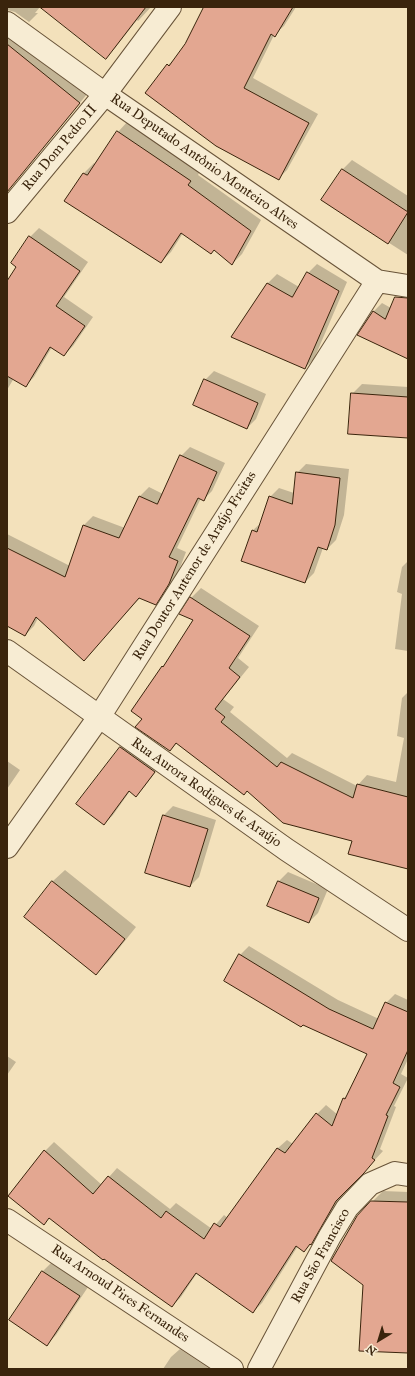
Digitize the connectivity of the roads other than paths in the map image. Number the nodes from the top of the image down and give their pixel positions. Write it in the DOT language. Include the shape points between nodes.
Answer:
graph roads {
  1 [pos="170,7"];
  2 [pos="7,23"];
  3 [pos="105,94"];
  4 [pos="7,212"];
  5 [pos="377,281"];
  6 [pos="408,286"];
  7 [pos="7,651"];
  8 [pos="99,717"];
  9 [pos="7,847"];
  10 [pos="408,930"];
  11 [pos="408,1175"];
  12 [pos="7,1220"];
  13 [pos="232,1369"];
  14 [pos="259,1369"];
  1 -- 3 [label="street, Rua Dom Pedro II"];
  2 -- 3 [label="street, Rua Deputado Antônio Monteiro Alves"];
  3 -- 4 [label="street, Rua Dom Pedro II"];
  3 -- 5 [label="street, Rua Deputado Antônio Monteiro Alves"];
  5 -- 6 [label="street, Rua Deputado Antônio Monteiro Alves"];
  5 -- 8 [label="street, Rua Doutor Antenor de Araújo Freitas"];
  7 -- 8 [label="street, Rua Aurora Rodigues de Araújo"];
  8 -- 9 [label="street, Rua Doutor Antenor de Araújo Freitas"];
  8 -- 10 [label="street, Rua Aurora Rodigues de Araújo" via="287,850"];
  11 -- 14 [label="street, Rua São Francisco" via="394,1173 370,1184 347,1208"];
  12 -- 13 [label="street, Rua Arnoud Pires Fernandes"];
}
